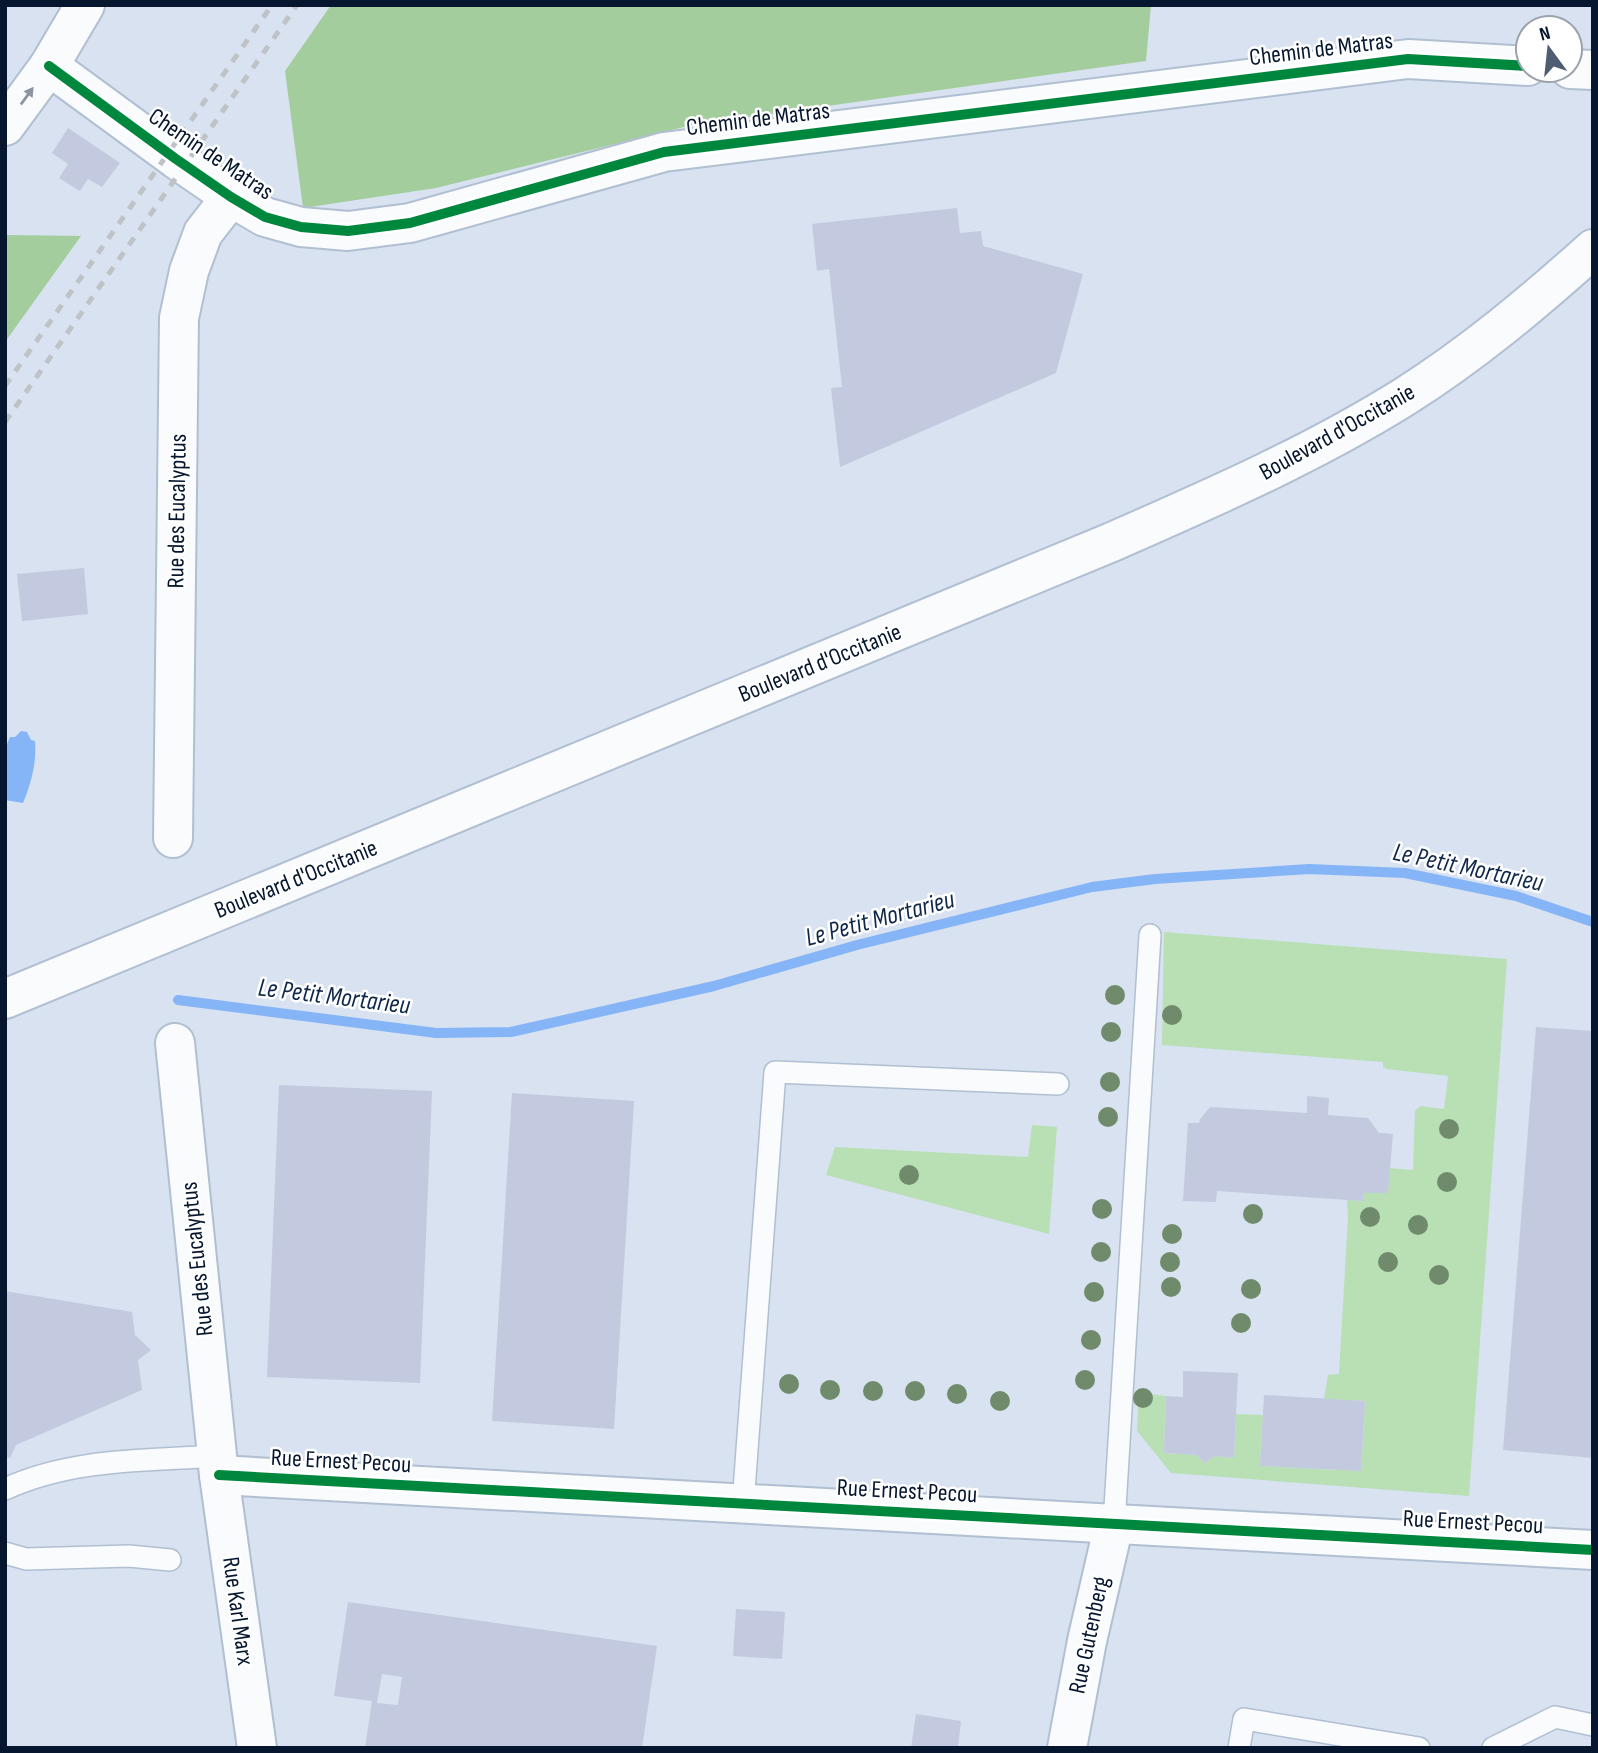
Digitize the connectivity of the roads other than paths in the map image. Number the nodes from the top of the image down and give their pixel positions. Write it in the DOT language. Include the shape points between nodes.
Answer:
graph roads {
  1 [pos="85,5"];
  2 [pos="1514,65"];
  3 [pos="49,66"];
  4 [pos="5,126"];
  5 [pos="230,197"];
  6 [pos="1593,249"];
  7 [pos="173,838"];
  8 [pos="1150,935"];
  9 [pos="5,999"];
  10 [pos="174,1043"];
  11 [pos="1058,1084"];
  12 [pos="218,1466"];
  13 [pos="5,1489"];
  14 [pos="743,1504"];
  15 [pos="1114,1524"];
  16 [pos="1593,1550"];
  17 [pos="5,1553"];
  18 [pos="170,1560"];
  19 [pos="1593,1725"];
  20 [pos="257,1748"];
  21 [pos="1067,1748"];
  22 [pos="1239,1748"];
  23 [pos="1419,1748"];
  24 [pos="1493,1748"];
  1 -- 3 [label="street"];
  2 -- 5 [label="street, Chemin de Matras" via="1408,60 664,152 410,223 348,231 301,227 265,217"];
  4 -- 3 [label="street, one-way"];
  3 -- 5 [label="street, Chemin de Matras"];
  5 -- 7 [label="street, Rue des Eucalyptus" via="203,233 179,318"];
  6 -- 9 [label="street, Boulevard d'Occitanie" via="1472,350 1336,437 1264,474 1100,547"];
  8 -- 15 [label="lane"];
  10 -- 12 [label="street, Rue des Eucalyptus"];
  11 -- 14 [label="lane" via="775,1072"];
  12 -- 13 [label="lane" via="85,1465 33,1476"];
  12 -- 14 [label="street, Rue Ernest Pecou"];
  12 -- 20 [label="street, Rue Karl Marx"];
  14 -- 15 [label="street, Rue Ernest Pecou"];
  15 -- 16 [label="street, Rue Ernest Pecou"];
  15 -- 21 [label="street, Rue Gutenberg"];
  17 -- 18 [label="lane" via="26,1559 129,1556"];
  19 -- 24 [label="lane" via="1555,1717"];
  22 -- 23 [label="lane" via="1244,1719"];
}
